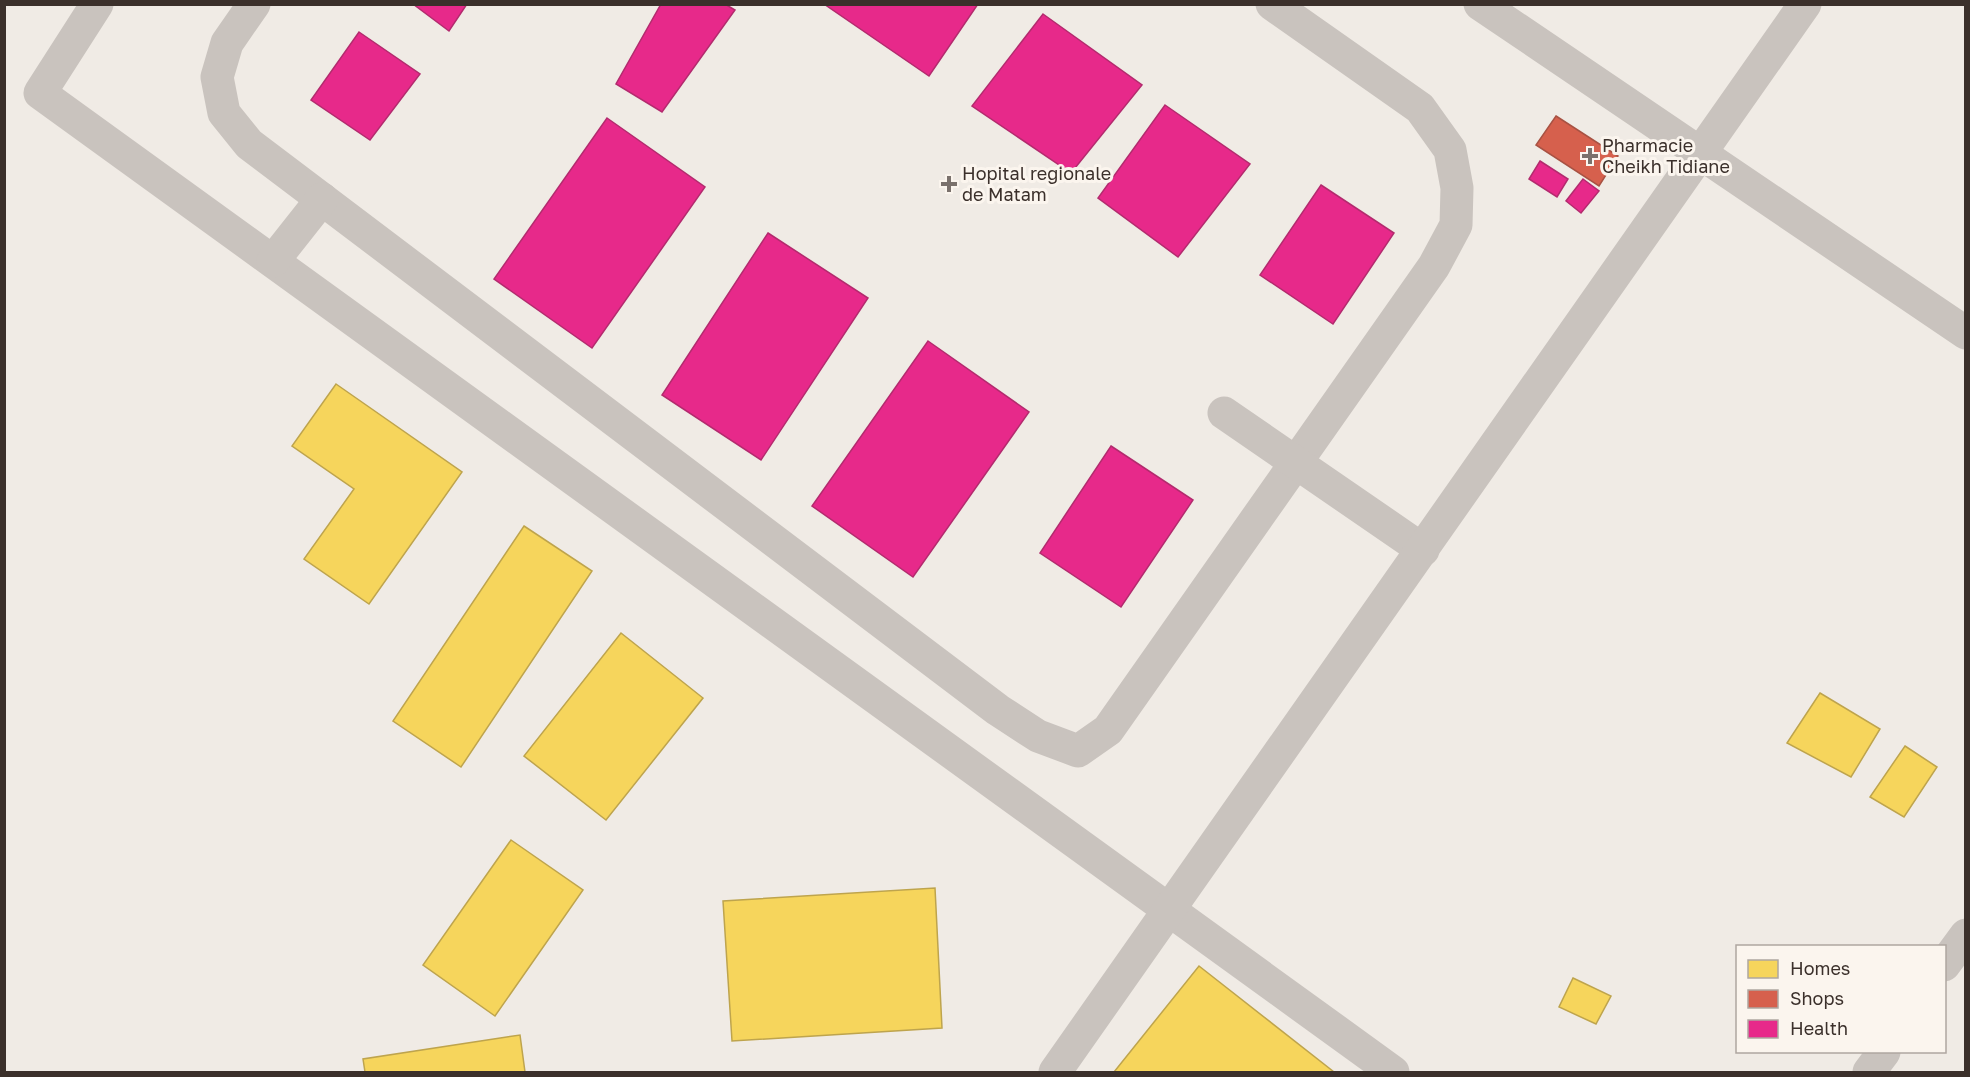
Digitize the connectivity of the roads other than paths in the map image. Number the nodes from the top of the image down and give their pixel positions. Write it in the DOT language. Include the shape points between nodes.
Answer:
graph roads {
  1 [pos="97,4"];
  2 [pos="254,4"];
  3 [pos="1272,4"];
  4 [pos="1480,4"];
  5 [pos="1805,4"];
  6 [pos="1701,154"];
  7 [pos="321,199"];
  8 [pos="273,261"];
  9 [pos="1965,333"];
  10 [pos="1224,413"];
  11 [pos="1296,464"];
  12 [pos="1422,550"];
  13 [pos="1169,911"];
  14 [pos="1965,935"];
  15 [pos="1946,962"];
  16 [pos="1883,1053"];
  17 [pos="1055,1072"];
  18 [pos="1393,1072"];
  19 [pos="1869,1072"];
  1 -- 8 [label="street" via="40,93"];
  2 -- 7 [label="street" via="227,43 218,77 224,113 249,144"];
  3 -- 11 [label="street" via="1420,108 1450,150 1457,188 1456,225 1434,266"];
  4 -- 6 [label="street"];
  5 -- 6 [label="street"];
  6 -- 9 [label="street"];
  6 -- 12 [label="street"];
  7 -- 8 [label="street"];
  7 -- 11 [label="street" via="998,710 1038,736 1078,751 1108,730"];
  8 -- 13 [label="street"];
  10 -- 11 [label="street"];
  11 -- 12 [label="street"];
  12 -- 13 [label="street"];
  13 -- 17 [label="street"];
  13 -- 18 [label="street"];
  14 -- 15 [label="street"];
  16 -- 19 [label="street"];
}
